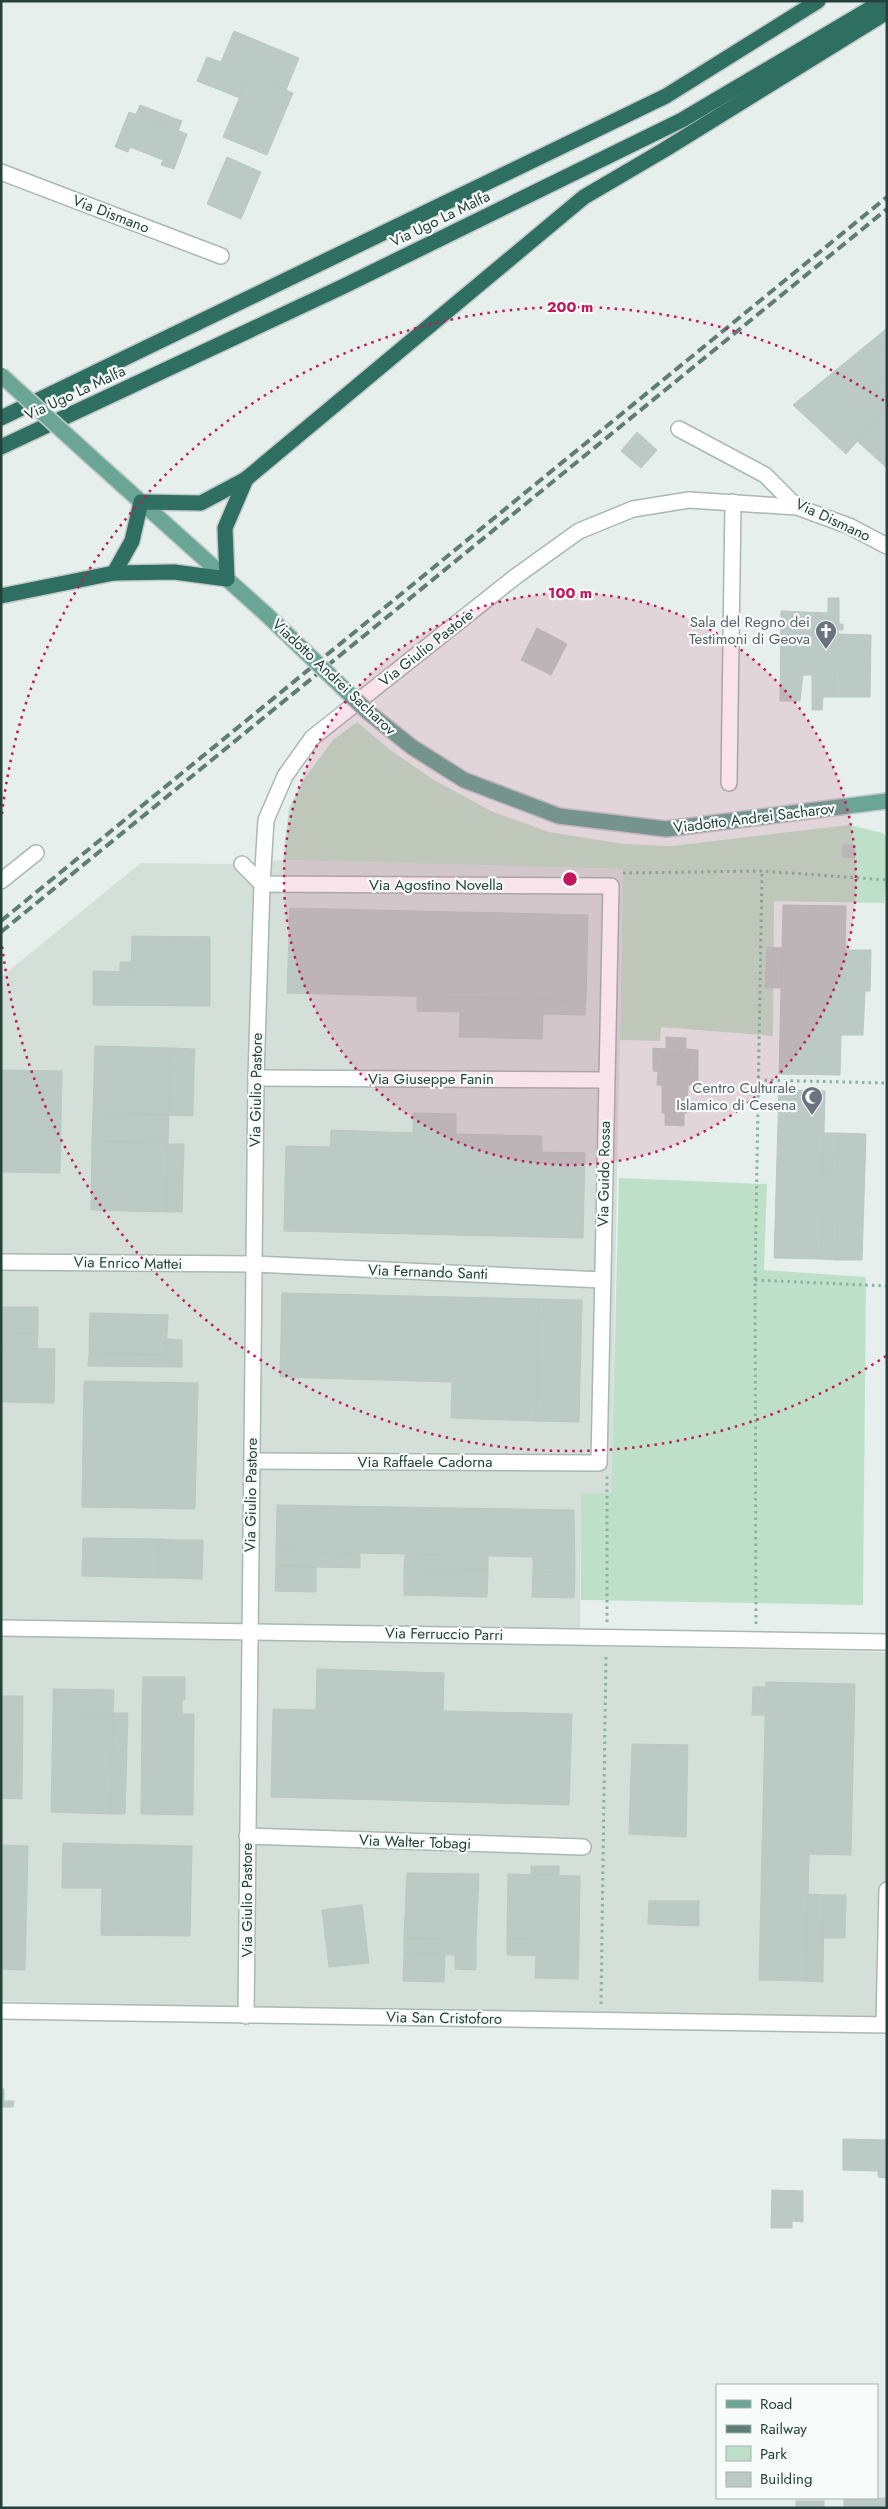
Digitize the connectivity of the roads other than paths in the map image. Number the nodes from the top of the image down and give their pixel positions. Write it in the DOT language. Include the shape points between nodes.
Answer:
graph roads {
  1 [pos="818,1"];
  2 [pos="883,1"];
  3 [pos="887,12"];
  4 [pos="1,172"];
  5 [pos="220,256"];
  6 [pos="1,375"];
  7 [pos="1,418"];
  8 [pos="679,429"];
  9 [pos="1,447"];
  10 [pos="246,479"];
  11 [pos="141,502"];
  12 [pos="733,502"];
  13 [pos="797,506"];
  14 [pos="887,546"];
  15 [pos="114,573"];
  16 [pos="227,579"];
  17 [pos="1,596"];
  18 [pos="729,783"];
  19 [pos="887,801"];
  20 [pos="36,853"];
  21 [pos="242,864"];
  22 [pos="1,881"];
  23 [pos="262,884"];
  24 [pos="611,886"];
  25 [pos="256,1078"];
  26 [pos="606,1080"];
  27 [pos="1,1262"];
  28 [pos="254,1264"];
  29 [pos="602,1280"];
  30 [pos="252,1461"];
  31 [pos="598,1463"];
  32 [pos="1,1628"];
  33 [pos="249,1632"];
  34 [pos="887,1642"];
  35 [pos="247,1836"];
  36 [pos="583,1847"];
  37 [pos="887,1890"];
  38 [pos="1,2011"];
  39 [pos="246,2016"];
  40 [pos="885,2024"];
  1 -- 7 [label="highway, Via Ugo La Malfa" via="666,96"];
  2 -- 9 [label="highway, Via Ugo La Malfa" via="682,120 342,287"];
  3 -- 10 [label="highway" via="584,197"];
  4 -- 5 [label="street, Via Dismano"];
  6 -- 11 [label="main road, Viadotto Andrei Sacharov, bridge"];
  8 -- 13 [label="street, Via Dismano" via="765,475"];
  10 -- 11 [label="highway" via="201,503"];
  10 -- 16 [label="highway" via="225,528"];
  11 -- 15 [label="highway" via="132,541"];
  11 -- 16 [label="main road, Viadotto Andrei Sacharov"];
  12 -- 13 [label="street, Via Giulio Pastore"];
  12 -- 18 [label="street"];
  12 -- 23 [label="street, Via Giulio Pastore" via="689,500 633,509 579,530 312,738 285,776 266,820"];
  13 -- 14 [label="street, Via Dismano" via="849,526"];
  15 -- 16 [label="highway" via="174,572"];
  15 -- 17 [label="highway"];
  16 -- 19 [label="main road, Viadotto Andrei Sacharov, bridge" via="368,712 412,747 464,780 559,816 666,829"];
  20 -- 22 [label="street"];
  21 -- 23 [label="street"];
  23 -- 24 [label="street, Via Agostino Novella"];
  23 -- 25 [label="street, Via Giulio Pastore"];
  24 -- 26 [label="street, Via Guido Rossa"];
  25 -- 26 [label="street, Via Giuseppe Fanin"];
  25 -- 28 [label="street, Via Giulio Pastore"];
  26 -- 29 [label="street, Via Guido Rossa"];
  27 -- 28 [label="street, Via Enrico Mattei"];
  28 -- 29 [label="street, Via Fernando Santi"];
  28 -- 30 [label="street, Via Giulio Pastore"];
  29 -- 31 [label="street, Via Guido Rossa"];
  30 -- 31 [label="street, Via Raffaele Cadorna"];
  30 -- 33 [label="street, Via Giulio Pastore"];
  32 -- 33 [label="street, Via Ferruccio Parri"];
  33 -- 34 [label="street, Via Ferruccio Parri"];
  33 -- 35 [label="street, Via Giulio Pastore"];
  35 -- 36 [label="street, Via Walter Tobagi"];
  35 -- 39 [label="street, Via Giulio Pastore"];
  37 -- 40 [label="street"];
  38 -- 39 [label="street, Via San Cristoforo"];
  39 -- 40 [label="street, Via San Cristoforo"];
}
